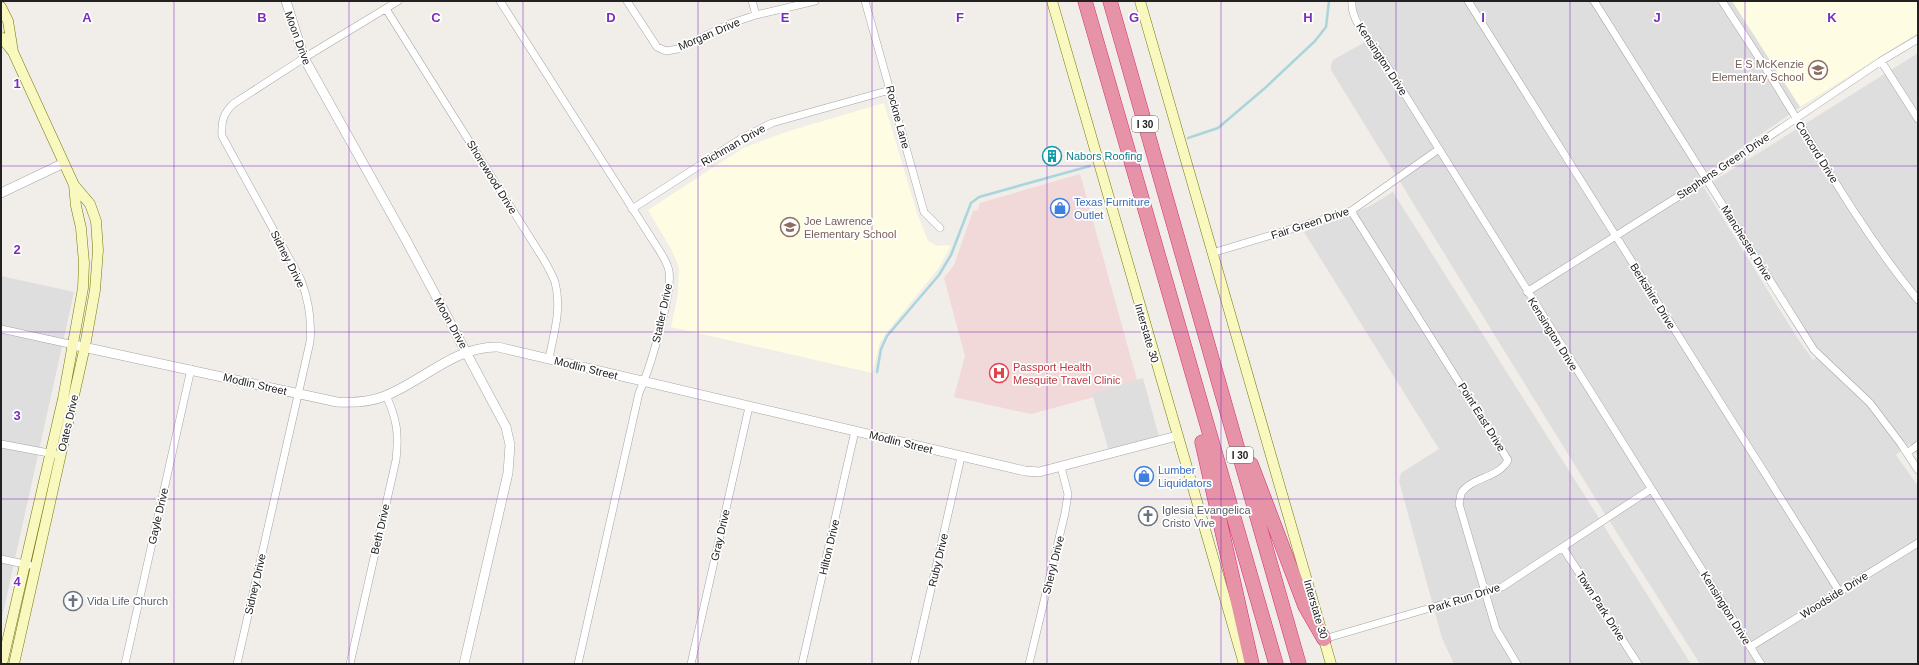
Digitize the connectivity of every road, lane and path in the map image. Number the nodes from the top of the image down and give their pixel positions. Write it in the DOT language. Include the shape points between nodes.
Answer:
graph roads {
  1 [pos="398,1"];
  2 [pos="500,1"];
  3 [pos="627,1"];
  4 [pos="752,1"];
  5 [pos="815,1"];
  6 [pos="865,1"];
  7 [pos="1052,1"];
  8 [pos="1085,1"];
  9 [pos="1110,1"];
  10 [pos="1140,1"];
  11 [pos="1352,1"];
  12 [pos="1468,1"];
  13 [pos="1594,1"];
  14 [pos="1722,1"];
  15 [pos="284,2"];
  16 [pos="1,6"];
  17 [pos="386,9"];
  18 [pos="756,15"];
  19 [pos="1,37"];
  20 [pos="1918,39"];
  21 [pos="13,52"];
  22 [pos="304,58"];
  23 [pos="1881,61"];
  24 [pos="890,90"];
  25 [pos="1796,118"];
  26 [pos="1918,119"];
  27 [pos="1439,149"];
  28 [pos="64,163"];
  29 [pos="1706,179"];
  30 [pos="74,185"];
  31 [pos="1,193"];
  32 [pos="632,209"];
  33 [pos="1351,210"];
  34 [pos="940,228"];
  35 [pos="1615,235"];
  36 [pos="1212,253"];
  37 [pos="1527,292"];
  38 [pos="1918,300"];
  39 [pos="1,329"];
  40 [pos="74,345"];
  41 [pos="85,346"];
  42 [pos="467,352"];
  43 [pos="548,358"];
  44 [pos="1188,361"];
  45 [pos="191,369"];
  46 [pos="1219,380"];
  47 [pos="644,382"];
  48 [pos="298,394"];
  49 [pos="386,395"];
  50 [pos="749,407"];
  51 [pos="855,431"];
  52 [pos="1177,436"];
  53 [pos="1,444"];
  54 [pos="1918,445"];
  55 [pos="49,453"];
  56 [pos="1907,453"];
  57 [pos="60,455"];
  58 [pos="962,457"];
  59 [pos="1061,467"];
  60 [pos="1918,470"];
  61 [pos="1651,489"];
  62 [pos="1918,543"];
  63 [pos="1563,548"];
  64 [pos="1,559"];
  65 [pos="24,564"];
  66 [pos="35,566"];
  67 [pos="1839,591"];
  68 [pos="1484,592"];
  69 [pos="1324,639"];
  70 [pos="1750,647"];
  71 [pos="2,664"];
  72 [pos="14,664"];
  73 [pos="125,664"];
  74 [pos="237,664"];
  75 [pos="350,664"];
  76 [pos="464,664"];
  77 [pos="578,664"];
  78 [pos="691,664"];
  79 [pos="802,664"];
  80 [pos="914,664"];
  81 [pos="1029,664"];
  82 [pos="1244,664"];
  83 [pos="1252,664"];
  84 [pos="1276,664"];
  85 [pos="1299,664"];
  86 [pos="1331,664"];
  87 [pos="1517,664"];
  88 [pos="1638,664"];
  89 [pos="1761,664"];
  1 -- 17 [label="street, Sidney Drive"];
  2 -- 32 [label="street, Statler Drive"];
  3 -- 18 [label="street, Morgan Drive" via="657,47 666,51 678,49 722,27"];
  4 -- 18 [label="street"];
  5 -- 18 [label="street, Morgan Drive"];
  6 -- 24 [label="street, Rockne Lane"];
  7 -- 52 [label="main road, Interstate 30"];
  8 -- 44 [label="highway, I 30"];
  9 -- 46 [label="highway, I 30"];
  10 -- 36 [label="main road, Interstate 30"];
  11 -- 27 [label="street, Kensington Drive" via="1351,7 1355,17"];
  12 -- 35 [label="street, Berkshire Drive"];
  13 -- 29 [label="street, Manchester Drive"];
  14 -- 25 [label="street, Concord Drive"];
  15 -- 22 [label="street, Moon Drive"];
  16 -- 21 [label="main road, Oates Drive" via="8,21"];
  17 -- 22 [label="street, Sidney Drive"];
  17 -- 43 [label="street, Shorewood Drive" via="555,281 557,318"];
  19 -- 21 [label="main road, Oates Drive"];
  20 -- 23 [label="street, Stephens Green Drive"];
  21 -- 28 [label="main road, Oates Drive"];
  22 -- 42 [label="street, Moon Drive"];
  22 -- 48 [label="street, Sidney Drive" via="233,104 225,112 221,124 222,136 301,280 309,301 312,323 310,342"];
  23 -- 25 [label="street, Stephens Green Drive"];
  23 -- 26 [label="street"];
  24 -- 32 [label="street, Richman Drive" via="772,123 742,138"];
  24 -- 34 [label="street, Rockne Lane" via="924,212"];
  25 -- 29 [label="street, Stephens Green Drive"];
  25 -- 38 [label="street, Concord Drive" via="1868,234"];
  27 -- 33 [label="street, Fair Green Drive"];
  27 -- 37 [label="street, Kensington Drive"];
  28 -- 30 [label="main road, Oates Drive"];
  28 -- 31 [label="street"];
  29 -- 35 [label="street, Stephens Green Drive"];
  29 -- 56 [label="street, Manchester Drive" via="1814,350 1870,403"];
  30 -- 40 [label="main road, Oates Drive" via="84,264"];
  30 -- 41 [label="main road, Oates Drive" via="90,204 96,221 98,250 95,290"];
  32 -- 47 [label="street, Statler Drive" via="663,256 670,273 668,294"];
  33 -- 36 [label="street, Fair Green Drive"];
  33 -- 68 [label="street, Point East Drive" via="1508,460 1504,467 1461,492 1459,504"];
  35 -- 37 [label="street, Stephens Green Drive"];
  35 -- 67 [label="street, Berkshire Drive"];
  36 -- 69 [label="main road, Interstate 30"];
  37 -- 61 [label="street, Kensington Drive"];
  39 -- 40 [label="street, Modlin Street"];
  40 -- 41 [label="street, Modlin Street"];
  40 -- 55 [label="main road, Oates Drive"];
  41 -- 45 [label="street, Modlin Street"];
  41 -- 57 [label="main road, Oates Drive"];
  42 -- 43 [label="street, Modlin Street" via="487,346 498,346"];
  42 -- 49 [label="street, Modlin Street"];
  42 -- 76 [label="street, Moon Drive" via="503,418 510,455"];
  43 -- 47 [label="street, Modlin Street"];
  44 -- 83 [label="highway" via="1203,443"];
  44 -- 84 [label="highway, I 30"];
  45 -- 48 [label="street, Modlin Street"];
  45 -- 73 [label="street, Gayle Drive"];
  46 -- 69 [label="highway" via="1305,606"];
  46 -- 85 [label="highway, I 30"];
  47 -- 50 [label="street, Modlin Street"];
  47 -- 77 [label="street, Statler Drive" via="639,393"];
  48 -- 49 [label="street, Modlin Street" via="350,403 370,401"];
  48 -- 74 [label="street, Sidney Drive"];
  49 -- 75 [label="street, Beth Drive" via="395,416 398,440 396,460"];
  50 -- 51 [label="street, Modlin Street"];
  50 -- 78 [label="street, Gray Drive"];
  51 -- 58 [label="street, Modlin Street"];
  51 -- 79 [label="street, Hilton Drive"];
  52 -- 59 [label="street, Modlin Street"];
  52 -- 82 [label="main road, Interstate 30"];
  53 -- 55 [label="street"];
  54 -- 56 [label="street"];
  55 -- 57 [label="street"];
  55 -- 65 [label="main road, Oates Drive"];
  56 -- 60 [label="street, Manchester Drive"];
  57 -- 66 [label="main road, Oates Drive"];
  58 -- 59 [label="street, Modlin Street" via="1025,471 1039,472"];
  58 -- 80 [label="street, Ruby Drive"];
  59 -- 81 [label="street, Sheryl Drive" via="1068,494 1065,513"];
  61 -- 63 [label="street, Park Run Drive"];
  61 -- 70 [label="street, Kensington Drive"];
  62 -- 67 [label="street, Woodside Drive"];
  63 -- 68 [label="street, Park Run Drive" via="1502,587"];
  63 -- 88 [label="street, Town Park Drive"];
  64 -- 65 [label="street"];
  65 -- 66 [label="street"];
  65 -- 71 [label="main road, Oates Drive"];
  66 -- 72 [label="main road, Oates Drive"];
  67 -- 70 [label="street, Woodside Drive"];
  68 -- 69 [label="street, Park Run Drive"];
  68 -- 87 [label="street, Point East Drive" via="1496,630"];
  69 -- 86 [label="main road, Interstate 30"];
  70 -- 89 [label="street, Kensington Drive"];
}
